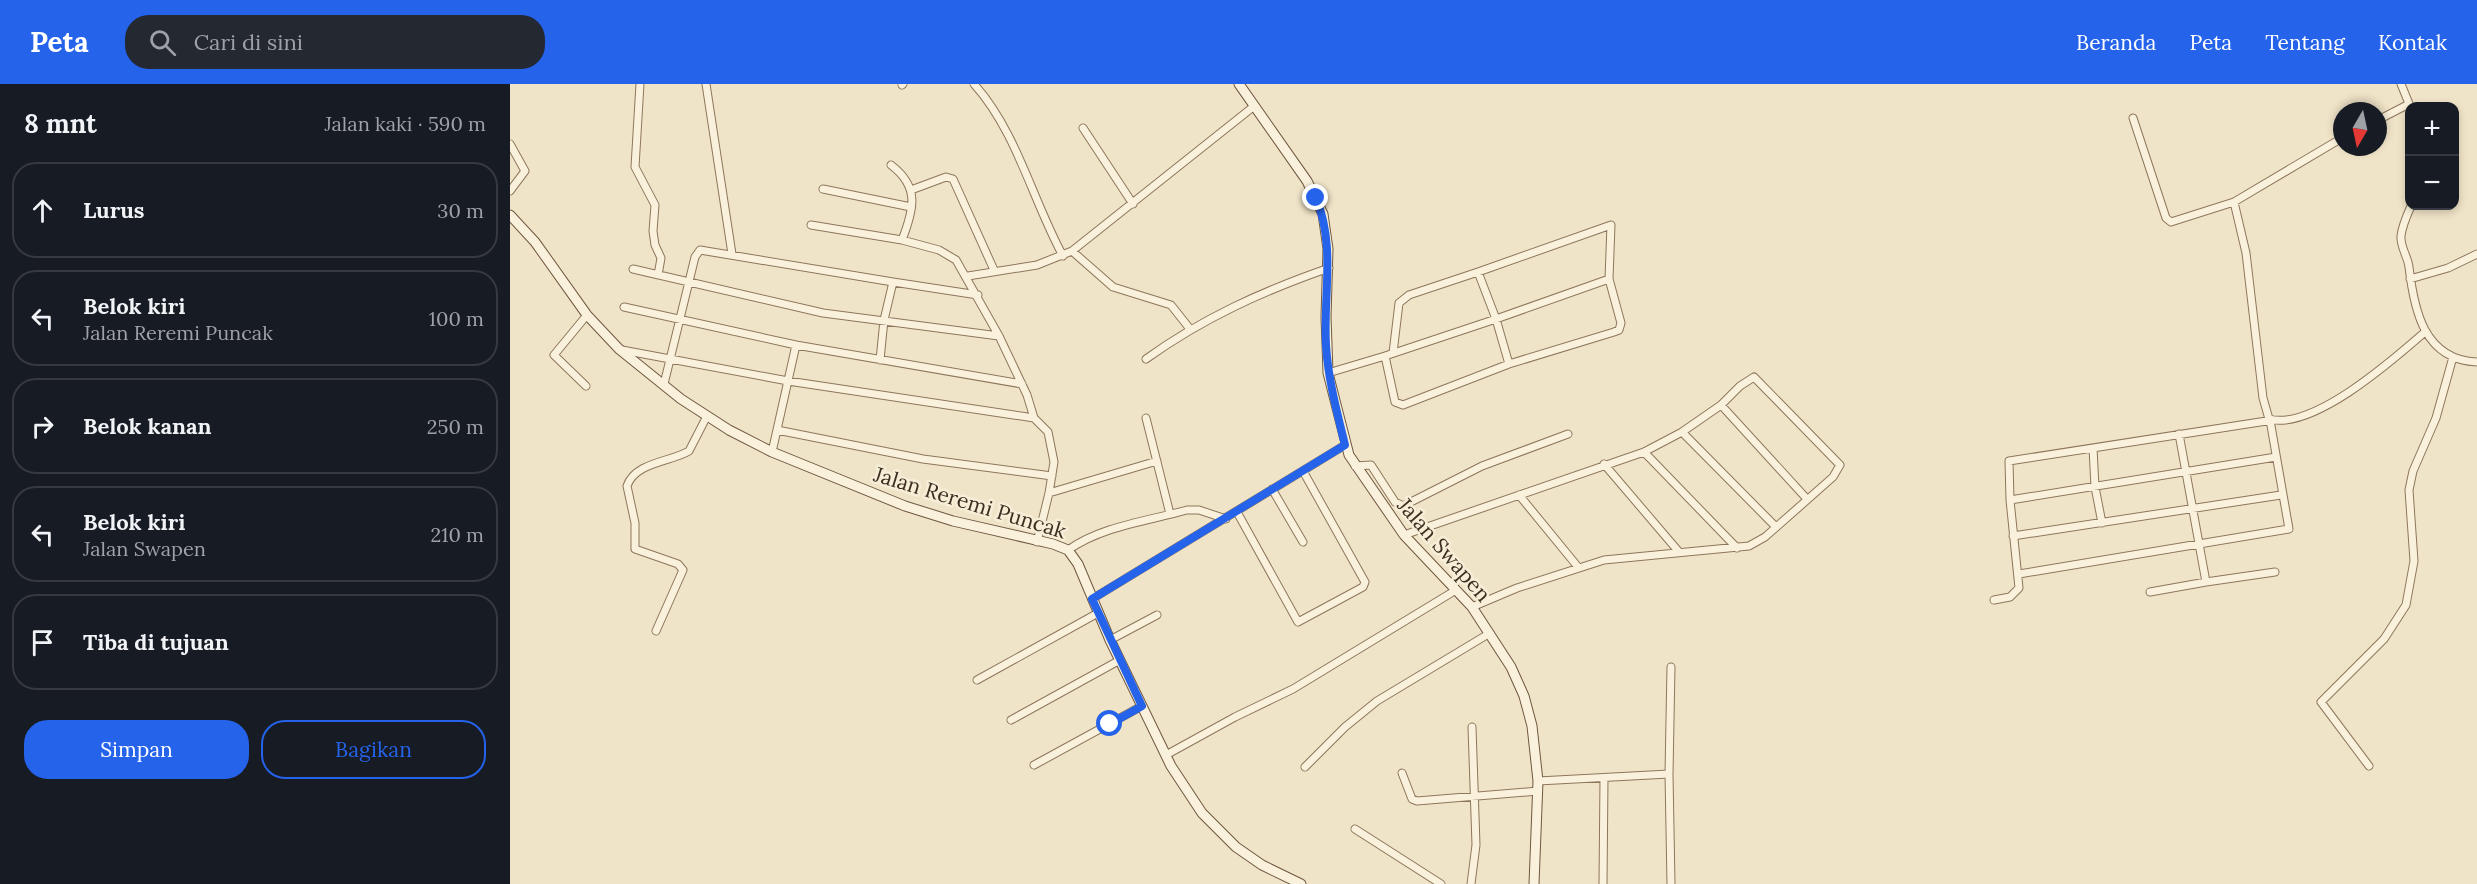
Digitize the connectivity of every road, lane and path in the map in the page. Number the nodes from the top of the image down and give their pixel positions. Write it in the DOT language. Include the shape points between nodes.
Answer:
graph roads {
  1 [pos="640,84"];
  2 [pos="706,84"];
  3 [pos="974,84"];
  4 [pos="1239,84"];
  5 [pos="2401,84"];
  6 [pos="2409,102"];
  7 [pos="1253,107"];
  8 [pos="2405,107"];
  9 [pos="2387,116"];
  10 [pos="2133,118"];
  11 [pos="1083,128"];
  12 [pos="2333,143"];
  13 [pos="510,144"];
  14 [pos="891,165"];
  15 [pos="823,189"];
  16 [pos="911,190"];
  17 [pos="510,191"];
  18 [pos="2235,202"];
  19 [pos="1133,204"];
  20 [pos="911,207"];
  21 [pos="2410,210"];
  22 [pos="510,215"];
  23 [pos="811,225"];
  24 [pos="902,240"];
  25 [pos="1072,252"];
  26 [pos="732,254"];
  27 [pos="2477,255"];
  28 [pos="1063,256"];
  29 [pos="1329,267"];
  30 [pos="633,268"];
  31 [pos="994,270"];
  32 [pos="1478,272"];
  33 [pos="658,275"];
  34 [pos="968,276"];
  35 [pos="1609,279"];
  36 [pos="2410,279"];
  37 [pos="689,282"];
  38 [pos="893,282"];
  39 [pos="978,296"];
  40 [pos="624,307"];
  41 [pos="587,315"];
  42 [pos="1496,319"];
  43 [pos="679,320"];
  44 [pos="884,320"];
  45 [pos="1190,329"];
  46 [pos="2425,332"];
  47 [pos="999,336"];
  48 [pos="796,345"];
  49 [pos="620,350"];
  50 [pos="1393,353"];
  51 [pos="1385,356"];
  52 [pos="2453,357"];
  53 [pos="671,358"];
  54 [pos="1146,359"];
  55 [pos="880,360"];
  56 [pos="2477,362"];
  57 [pos="1509,364"];
  58 [pos="1328,373"];
  59 [pos="788,381"];
  60 [pos="664,384"];
  61 [pos="1022,384"];
  62 [pos="586,386"];
  63 [pos="1721,405"];
  64 [pos="707,416"];
  65 [pos="1034,418"];
  66 [pos="1146,418"];
  67 [pos="2271,420"];
  68 [pos="777,430"];
  69 [pos="1682,432"];
  70 [pos="1568,434"];
  71 [pos="2179,434"];
  72 [pos="1345,445"];
  73 [pos="2093,448"];
  74 [pos="1644,452"];
  75 [pos="772,453"];
  76 [pos="2276,457"];
  77 [pos="1157,462"];
  78 [pos="1604,464"];
  79 [pos="1355,466"];
  80 [pos="1302,471"];
  81 [pos="2184,473"];
  82 [pos="1052,476"];
  83 [pos="2095,488"];
  84 [pos="1272,489"];
  85 [pos="1049,493"];
  86 [pos="1519,495"];
  87 [pos="2281,495"];
  88 [pos="1807,500"];
  89 [pos="2010,500"];
  90 [pos="2192,509"];
  91 [pos="1237,512"];
  92 [pos="1170,514"];
  93 [pos="1226,519"];
  94 [pos="2102,523"];
  95 [pos="1775,526"];
  96 [pos="1404,535"];
  97 [pos="2013,536"];
  98 [pos="1037,542"];
  99 [pos="1303,542"];
  100 [pos="2199,544"];
  101 [pos="1737,548"];
  102 [pos="1068,550"];
  103 [pos="1679,552"];
  104 [pos="1578,567"];
  105 [pos="2274,573"];
  106 [pos="2019,574"];
  107 [pos="2206,582"];
  108 [pos="1456,590"];
  109 [pos="2150,592"];
  110 [pos="1092,599"];
  111 [pos="1994,600"];
  112 [pos="1472,607"];
  113 [pos="1098,613"];
  114 [pos="1157,615"];
  115 [pos="656,631"];
  116 [pos="1490,633"];
  117 [pos="1110,640"];
  118 [pos="1120,660"];
  119 [pos="1671,667"];
  120 [pos="977,680"];
  121 [pos="1142,706"];
  122 [pos="1011,720"];
  123 [pos="1472,727"];
  124 [pos="1166,755"];
  125 [pos="1034,765"];
  126 [pos="2369,766"];
  127 [pos="1305,767"];
  128 [pos="1402,773"];
  129 [pos="1669,774"];
  130 [pos="1604,778"];
  131 [pos="1538,786"];
  132 [pos="1475,796"];
  133 [pos="1355,829"];
  134 [pos="1301,884"];
  135 [pos="1441,884"];
  136 [pos="1471,884"];
  137 [pos="1533,884"];
  138 [pos="1603,884"];
  139 [pos="1671,884"];
  1 -- 33 [label="street" via="635,167 655,206 653,231 661,258"];
  2 -- 26 [label="street"];
  3 -- 28 [label="street" via="1006,126"];
  4 -- 7 [label="street, Jalan Swapen"];
  5 -- 6 [label="street"];
  7 -- 19 [label="street"];
  7 -- 29 [label="street, Jalan Swapen" via="1316,198 1327,233"];
  8 -- 9 [label="street"];
  10 -- 18 [label="street" via="2168,221"];
  11 -- 19 [label="street"];
  12 -- 18 [label="street"];
  13 -- 17 [label="street" via="525,171"];
  14 -- 16 [label="street" via="904,175"];
  15 -- 20 [label="street"];
  16 -- 20 [label="street"];
  16 -- 31 [label="street" via="946,177 953,179"];
  18 -- 67 [label="street" via="2246,253 2265,407"];
  19 -- 25 [label="street"];
  20 -- 24 [label="street"];
  21 -- 36 [label="street" via="2400,240"];
  22 -- 41 [label="street, Jalan Reremi Puncak" via="535,242"];
  23 -- 24 [label="street"];
  24 -- 34 [label="street" via="947,254"];
  25 -- 28 [label="street"];
  25 -- 45 [label="street" via="1113,287 1166,302"];
  26 -- 37 [label="street" via="700,249"];
  26 -- 38 [label="street"];
  27 -- 36 [label="street"];
  28 -- 31 [label="street" via="1037,265"];
  29 -- 45 [label="street" via="1250,297"];
  29 -- 58 [label="street, Jalan Swapen"];
  30 -- 33 [label="street"];
  31 -- 34 [label="street"];
  32 -- 35 [label="street" via="1611,225"];
  32 -- 42 [label="street"];
  32 -- 50 [label="street" via="1401,300"];
  33 -- 37 [label="street"];
  34 -- 39 [label="street"];
  35 -- 42 [label="street"];
  35 -- 57 [label="street" via="1620,318 1619,330"];
  36 -- 46 [label="street" via="2415,309"];
  37 -- 43 [label="street"];
  37 -- 44 [label="street" via="823,313"];
  38 -- 39 [label="street"];
  38 -- 44 [label="street"];
  39 -- 47 [label="street"];
  40 -- 43 [label="street"];
  41 -- 49 [label="street, Jalan Reremi Puncak"];
  41 -- 62 [label="street" via="554,354"];
  42 -- 50 [label="street"];
  42 -- 57 [label="street"];
  43 -- 48 [label="street"];
  43 -- 53 [label="street"];
  44 -- 47 [label="street"];
  44 -- 55 [label="street"];
  45 -- 54 [label="street"];
  46 -- 52 [label="street"];
  46 -- 67 [label="street" via="2350,392 2302,415"];
  47 -- 61 [label="street"];
  48 -- 55 [label="street"];
  48 -- 59 [label="street"];
  49 -- 53 [label="street"];
  49 -- 60 [label="street, Jalan Reremi Puncak"];
  50 -- 51 [label="street"];
  51 -- 57 [label="street" via="1395,402 1400,405"];
  51 -- 58 [label="street"];
  52 -- 56 [label="street"];
  52 -- 126 [label="street" via="2436,418 2409,490 2414,561 2406,605 2384,639 2320,702"];
  53 -- 59 [label="street"];
  53 -- 60 [label="street"];
  55 -- 61 [label="street"];
  58 -- 72 [label="street, Jalan Swapen"];
  59 -- 65 [label="street"];
  59 -- 68 [label="street"];
  60 -- 64 [label="street, Jalan Reremi Puncak"];
  61 -- 65 [label="street"];
  63 -- 69 [label="street"];
  63 -- 88 [label="street"];
  63 -- 88 [label="street" via="1740,386 1758,378 1837,461 1838,472"];
  64 -- 75 [label="street, Jalan Reremi Puncak"];
  64 -- 115 [label="street" via="690,451 654,464 633,477 627,486 635,523 635,549 678,564 683,570"];
  65 -- 82 [label="street" via="1048,432 1054,455"];
  66 -- 77 [label="street"];
  67 -- 71 [label="street"];
  67 -- 76 [label="street"];
  68 -- 75 [label="street"];
  68 -- 82 [label="street" via="923,459"];
  69 -- 74 [label="street"];
  69 -- 95 [label="street"];
  70 -- 79 [label="street" via="1482,466 1403,506 1395,502 1371,465"];
  71 -- 73 [label="street"];
  71 -- 81 [label="street"];
  72 -- 79 [label="street, Jalan Swapen"];
  72 -- 80 [label="street"];
  73 -- 83 [label="street"];
  73 -- 89 [label="street" via="2009,461"];
  74 -- 78 [label="street"];
  74 -- 101 [label="street"];
  75 -- 98 [label="street, Jalan Reremi Puncak" via="905,506"];
  76 -- 81 [label="street"];
  76 -- 87 [label="street"];
  77 -- 85 [label="street"];
  77 -- 92 [label="street"];
  78 -- 86 [label="street"];
  78 -- 103 [label="street"];
  79 -- 96 [label="street, Jalan Swapen"];
  80 -- 84 [label="street"];
  80 -- 91 [label="street" via="1365,582 1362,587 1298,622"];
  81 -- 83 [label="street"];
  81 -- 90 [label="street"];
  82 -- 85 [label="street"];
  83 -- 89 [label="street"];
  83 -- 94 [label="street"];
  84 -- 91 [label="street"];
  84 -- 99 [label="street"];
  85 -- 98 [label="street"];
  86 -- 96 [label="street"];
  86 -- 104 [label="street"];
  87 -- 90 [label="street"];
  87 -- 100 [label="street" via="2289,530"];
  88 -- 95 [label="street"];
  89 -- 97 [label="street"];
  90 -- 94 [label="street"];
  90 -- 100 [label="street"];
  91 -- 93 [label="street"];
  92 -- 93 [label="street" via="1192,509"];
  92 -- 102 [label="street" via="1096,535"];
  93 -- 110 [label="street"];
  94 -- 97 [label="street"];
  95 -- 101 [label="street" via="1758,542"];
  96 -- 108 [label="street, Jalan Swapen"];
  97 -- 106 [label="street"];
  98 -- 102 [label="street, Jalan Reremi Puncak"];
  100 -- 106 [label="street"];
  100 -- 107 [label="street"];
  101 -- 103 [label="street"];
  102 -- 110 [label="street, Jalan Reremi Puncak"];
  103 -- 104 [label="street" via="1624,557"];
  104 -- 112 [label="street"];
  105 -- 107 [label="street"];
  106 -- 111 [label="street" via="2017,592"];
  107 -- 109 [label="street"];
  108 -- 112 [label="street, Jalan Swapen"];
  108 -- 124 [label="street" via="1293,689"];
  110 -- 113 [label="street, Jalan Reremi Puncak"];
  112 -- 116 [label="street, Jalan Swapen"];
  113 -- 117 [label="street, Jalan Reremi Puncak"];
  113 -- 120 [label="street"];
  114 -- 117 [label="street"];
  116 -- 127 [label="street" via="1369,707"];
  116 -- 131 [label="street, Jalan Swapen" via="1524,696 1532,726"];
  117 -- 118 [label="street, Jalan Reremi Puncak"];
  118 -- 121 [label="street, Jalan Reremi Puncak"];
  118 -- 122 [label="street"];
  119 -- 129 [label="street"];
  121 -- 124 [label="street, Jalan Reremi Puncak"];
  121 -- 125 [label="street"];
  123 -- 132 [label="street"];
  124 -- 134 [label="street, Jalan Reremi Puncak" via="1213,827 1262,865"];
  128 -- 132 [label="street" via="1414,800"];
  129 -- 130 [label="street"];
  129 -- 139 [label="street"];
  130 -- 131 [label="street"];
  130 -- 138 [label="street"];
  131 -- 132 [label="street"];
  131 -- 137 [label="street, Jalan Swapen"];
  132 -- 136 [label="street" via="1476,845"];
  133 -- 135 [label="street"];
}
